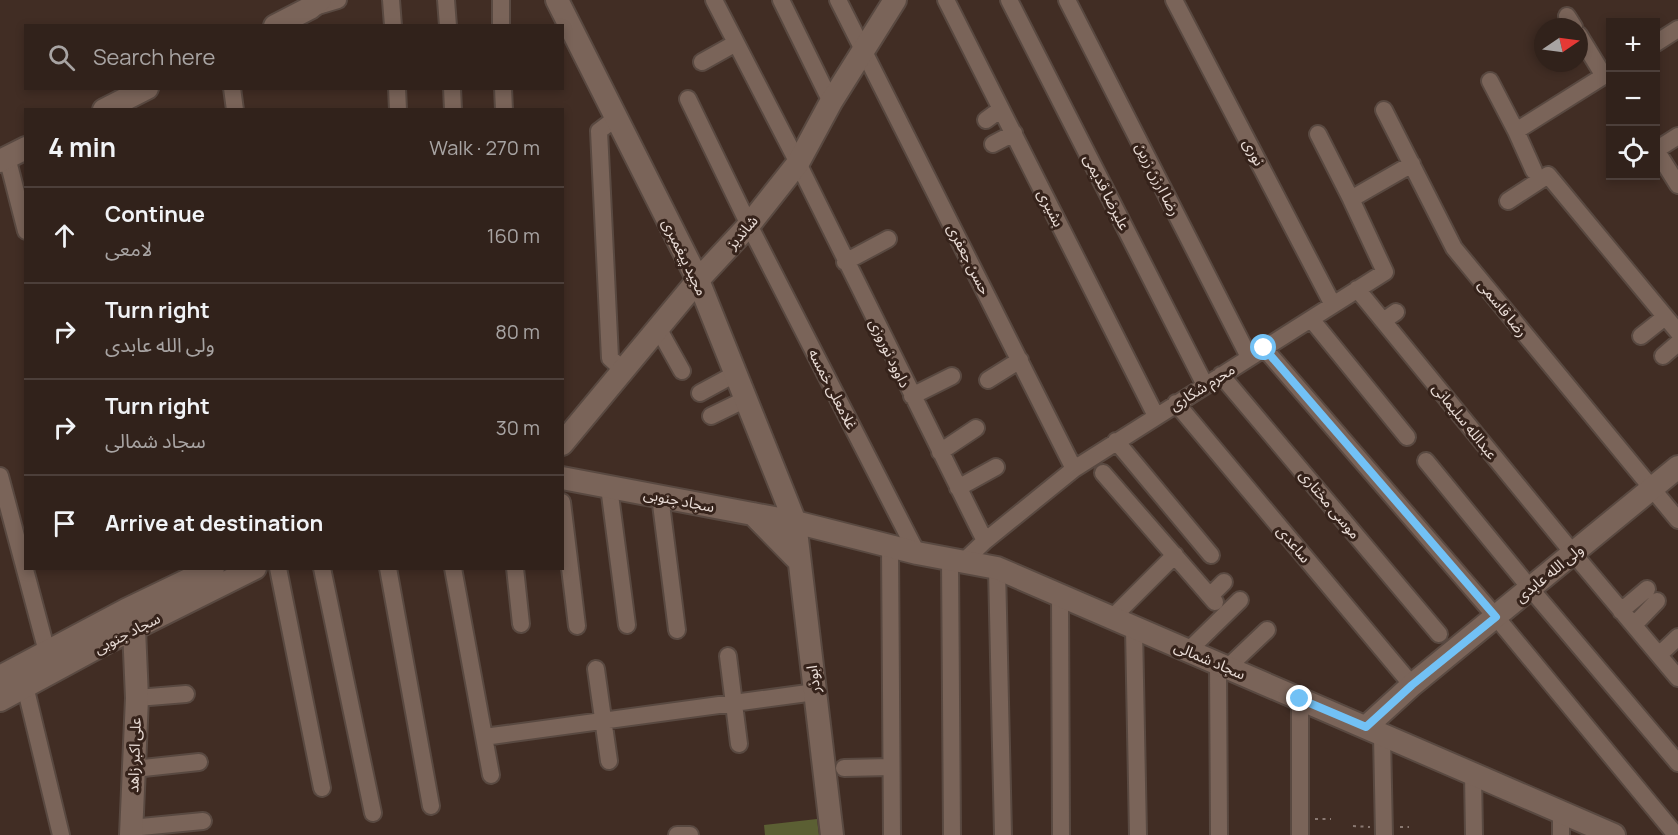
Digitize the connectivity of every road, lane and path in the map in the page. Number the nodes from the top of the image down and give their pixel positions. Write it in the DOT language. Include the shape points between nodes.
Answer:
graph roads {
  1 [pos="338,0"];
  2 [pos="391,0"];
  3 [pos="446,0"];
  4 [pos="501,0"];
  5 [pos="556,0"];
  6 [pos="714,0"];
  7 [pos="781,0"];
  8 [pos="838,0"];
  9 [pos="895,0"];
  10 [pos="946,0"];
  11 [pos="1009,0"];
  12 [pos="1067,0"];
  13 [pos="1174,0"];
  14 [pos="315,4"];
  15 [pos="279,24"];
  16 [pos="393,24"];
  17 [pos="448,24"];
  18 [pos="501,24"];
  19 [pos="1678,29"];
  20 [pos="1660,40"];
  21 [pos="736,43"];
  22 [pos="1588,48"];
  23 [pos="863,50"];
  24 [pos="702,62"];
  25 [pos="1606,73"];
  26 [pos="1606,75"];
  27 [pos="1490,81"];
  28 [pos="144,90"];
  29 [pos="232,90"];
  30 [pos="397,90"];
  31 [pos="452,90"];
  32 [pos="503,90"];
  33 [pos="688,99"];
  34 [pos="831,102"];
  35 [pos="126,104"];
  36 [pos="111,108"];
  37 [pos="234,108"];
  38 [pos="398,108"];
  39 [pos="453,108"];
  40 [pos="504,108"];
  41 [pos="1001,108"];
  42 [pos="1384,110"];
  43 [pos="616,118"];
  44 [pos="986,120"];
  45 [pos="1516,131"];
  46 [pos="1014,133"];
  47 [pos="1318,134"];
  48 [pos="1678,136"];
  49 [pos="993,144"];
  50 [pos="1660,147"];
  51 [pos="11,156"];
  52 [pos="1660,156"];
  53 [pos="798,163"];
  54 [pos="1412,164"];
  55 [pos="1541,173"];
  56 [pos="1677,181"];
  57 [pos="1351,199"];
  58 [pos="1508,201"];
  59 [pos="24,221"];
  60 [pos="749,225"];
  61 [pos="888,239"];
  62 [pos="845,262"];
  63 [pos="698,280"];
  64 [pos="1357,289"];
  65 [pos="1333,304"];
  66 [pos="1665,317"];
  67 [pos="1311,319"];
  68 [pos="658,328"];
  69 [pos="1678,332"];
  70 [pos="1641,336"];
  71 [pos="1678,343"];
  72 [pos="1264,348"];
  73 [pos="1663,356"];
  74 [pos="1249,357"];
  75 [pos="1020,360"];
  76 [pos="624,370"];
  77 [pos="682,371"];
  78 [pos="735,374"];
  79 [pos="951,375"];
  80 [pos="1221,375"];
  81 [pos="988,380"];
  82 [pos="1205,385"];
  83 [pos="700,393"];
  84 [pos="912,396"];
  85 [pos="746,399"];
  86 [pos="1176,403"];
  87 [pos="711,416"];
  88 [pos="1156,416"];
  89 [pos="976,428"];
  90 [pos="1407,436"];
  91 [pos="1116,441"];
  92 [pos="564,442"];
  93 [pos="940,452"];
  94 [pos="1426,462"];
  95 [pos="1678,466"];
  96 [pos="996,467"];
  97 [pos="1074,469"];
  98 [pos="1103,472"];
  99 [pos="0,476"];
  100 [pos="564,478"];
  101 [pos="609,487"];
  102 [pos="958,488"];
  103 [pos="1651,489"];
  104 [pos="660,496"];
  105 [pos="753,514"];
  106 [pos="564,519"];
  107 [pos="1678,520"];
  108 [pos="795,522"];
  109 [pos="19,524"];
  110 [pos="985,541"];
  111 [pos="890,546"];
  112 [pos="24,547"];
  113 [pos="917,553"];
  114 [pos="1573,553"];
  115 [pos="1175,555"];
  116 [pos="1212,555"];
  117 [pos="800,561"];
  118 [pos="957,561"];
  119 [pos="997,568"];
  120 [pos="29,570"];
  121 [pos="210,570"];
  122 [pos="250,570"];
  123 [pos="278,570"];
  124 [pos="322,570"];
  125 [pos="388,570"];
  126 [pos="453,570"];
  127 [pos="515,570"];
  128 [pos="1224,582"];
  129 [pos="1530,588"];
  130 [pos="1060,596"];
  131 [pos="1240,600"];
  132 [pos="1621,611"];
  133 [pos="1496,617"];
  134 [pos="1112,618"];
  135 [pos="130,620"];
  136 [pos="522,624"];
  137 [pos="627,625"];
  138 [pos="1634,625"];
  139 [pos="577,626"];
  140 [pos="1134,628"];
  141 [pos="677,630"];
  142 [pos="1267,630"];
  143 [pos="1439,634"];
  144 [pos="1678,637"];
  145 [pos="96,648"];
  146 [pos="1188,651"];
  147 [pos="47,652"];
  148 [pos="1659,655"];
  149 [pos="728,656"];
  150 [pos="1223,666"];
  151 [pos="596,669"];
  152 [pos="0,677"];
  153 [pos="1678,678"];
  154 [pos="1412,685"];
  155 [pos="26,686"];
  156 [pos="136,687"];
  157 [pos="815,692"];
  158 [pos="186,694"];
  159 [pos="1300,699"];
  160 [pos="0,700"];
  161 [pos="733,703"];
  162 [pos="604,721"];
  163 [pos="1374,732"];
  164 [pos="484,737"];
  165 [pos="739,744"];
  166 [pos="609,761"];
  167 [pos="200,762"];
  168 [pos="1678,763"];
  169 [pos="891,767"];
  170 [pos="844,768"];
  171 [pos="134,769"];
  172 [pos="1473,773"];
  173 [pos="490,775"];
  174 [pos="322,788"];
  175 [pos="431,806"];
  176 [pos="1561,811"];
  177 [pos="373,813"];
  178 [pos="203,821"];
  179 [pos="131,831"];
  180 [pos="61,835"];
  181 [pos="677,835"];
  182 [pos="690,835"];
  183 [pos="832,835"];
  184 [pos="892,835"];
  185 [pos="952,835"];
  186 [pos="1003,835"];
  187 [pos="1061,835"];
  188 [pos="1138,835"];
  189 [pos="1219,835"];
  190 [pos="1300,835"];
  191 [pos="1384,835"];
  192 [pos="1474,835"];
  193 [pos="1561,835"];
  194 [pos="1614,835"];
  195 [pos="1676,835"];
  1 -- 14 [label="street"];
  2 -- 16 [label="street"];
  3 -- 17 [label="street"];
  4 -- 18 [label="street"];
  5 -- 43 [label="main road, مجید پیغمبری"];
  6 -- 21 [label="street, داوود نوروزی"];
  7 -- 34 [label="street"];
  8 -- 23 [label="street, حسن جعفری"];
  9 -- 23 [label="main road, شاندیز"];
  10 -- 41 [label="street, بشیری"];
  11 -- 82 [label="street, علیرضا قدیمی"];
  12 -- 74 [label="street, رضا ارزن زرین"];
  13 -- 65 [label="street, نوری"];
  14 -- 15 [label="main road"];
  19 -- 20 [label="street"];
  21 -- 24 [label="street"];
  21 -- 53 [label="street, داوود نوروزی"];
  22 -- 25 [label="street"];
  23 -- 34 [label="main road, شاندیز"];
  23 -- 75 [label="street, حسن جعفری"];
  26 -- 45 [label="street"];
  27 -- 45 [label="street"];
  28 -- 35 [label="main road"];
  29 -- 37 [label="street"];
  30 -- 38 [label="street"];
  31 -- 39 [label="street"];
  32 -- 40 [label="street"];
  33 -- 60 [label="street, غلامعلی خمسه"];
  34 -- 53 [label="main road, شاندیز"];
  35 -- 36 [label="main road"];
  41 -- 44 [label="street"];
  41 -- 46 [label="street, بشیری"];
  42 -- 54 [label="street, رضا قاسمی"];
  43 -- 63 [label="main road, مجید پیغمبری"];
  43 -- 76 [label="street" via="598,131 610,358"];
  45 -- 55 [label="street"];
  46 -- 49 [label="street"];
  46 -- 88 [label="street, بشیری"];
  47 -- 57 [label="street, محرم شکاری"];
  48 -- 50 [label="street"];
  51 -- 59 [label="street"];
  52 -- 56 [label="street"];
  53 -- 60 [label="main road, شاندیز"];
  53 -- 62 [label="street, داوود نوروزی"];
  54 -- 57 [label="street"];
  54 -- 103 [label="street, رضا قاسمی" via="1454,248"];
  55 -- 58 [label="street"];
  55 -- 66 [label="street"];
  57 -- 64 [label="street, محرم شکاری" via="1385,272"];
  60 -- 63 [label="main road, شاندیز"];
  60 -- 113 [label="street, غلامعلی خمسه"];
  61 -- 62 [label="street"];
  62 -- 84 [label="street, داوود نوروزی"];
  63 -- 68 [label="main road, شاندیز"];
  63 -- 78 [label="main road, مجید پیغمبری"];
  64 -- 65 [label="street, محرم شکاری"];
  64 -- 114 [label="street, عبدالله سلیمانی" via="1390,317"];
  65 -- 67 [label="street, محرم شکاری"];
  66 -- 69 [label="street"];
  66 -- 70 [label="street"];
  67 -- 72 [label="street, محرم شکاری"];
  67 -- 90 [label="street"];
  68 -- 76 [label="main road, شاندیز"];
  68 -- 77 [label="street"];
  71 -- 73 [label="street"];
  72 -- 74 [label="street, محرم شکاری"];
  72 -- 133 [label="street"];
  74 -- 80 [label="street, محرم شکاری"];
  75 -- 81 [label="street"];
  75 -- 97 [label="street, حسن جعفری"];
  76 -- 92 [label="main road, شاندیز"];
  78 -- 83 [label="street"];
  78 -- 85 [label="main road, مجید پیغمبری"];
  79 -- 84 [label="street"];
  80 -- 82 [label="street, محرم شکاری"];
  80 -- 143 [label="street, موسی مختاری"];
  82 -- 86 [label="street, محرم شکاری"];
  84 -- 93 [label="street, داوود نوروزی"];
  85 -- 87 [label="street"];
  85 -- 108 [label="main road, مجید پیغمبری"];
  86 -- 88 [label="street, محرم شکاری"];
  86 -- 154 [label="street, ساعدی"];
  88 -- 91 [label="street, محرم شکاری"];
  89 -- 93 [label="street"];
  91 -- 97 [label="street, محرم شکاری"];
  91 -- 116 [label="street"];
  93 -- 102 [label="street, داوود نوروزی"];
  94 -- 129 [label="street"];
  95 -- 103 [label="main road, ولی الله عابدی"];
  96 -- 102 [label="street"];
  97 -- 110 [label="street, محرم شکاری"];
  98 -- 115 [label="street"];
  99 -- 109 [label="street"];
  100 -- 101 [label="main road, سجاد جنوبی"];
  101 -- 104 [label="main road, سجاد جنوبی"];
  101 -- 137 [label="street"];
  102 -- 110 [label="street, داوود نوروزی"];
  103 -- 107 [label="street, رضا قاسمی"];
  103 -- 114 [label="main road, ولی الله عابدی"];
  104 -- 105 [label="main road, سجاد جنوبی"];
  104 -- 141 [label="street"];
  105 -- 108 [label="main road, سجاد جنوبی"];
  105 -- 117 [label="main road"];
  106 -- 139 [label="street"];
  108 -- 111 [label="main road, سجاد شمالی"];
  108 -- 117 [label="main road, ابوذر"];
  109 -- 112 [label="street"];
  110 -- 118 [label="street, محرم شکاری"];
  111 -- 113 [label="main road, سجاد شمالی"];
  111 -- 169 [label="street"];
  113 -- 118 [label="main road, سجاد شمالی"];
  114 -- 129 [label="main road, ولی الله عابدی"];
  114 -- 132 [label="street, عبدالله سلیمانی"];
  115 -- 128 [label="street" via="1213,599"];
  115 -- 134 [label="street"];
  117 -- 157 [label="main road, ابوذر"];
  118 -- 119 [label="main road, سجاد شمالی"];
  118 -- 185 [label="street"];
  119 -- 130 [label="main road, سجاد شمالی"];
  119 -- 186 [label="street"];
  120 -- 147 [label="street"];
  121 -- 135 [label="main road, سجاد جنوبی"];
  122 -- 135 [label="main road, سجاد جنوبی"];
  123 -- 174 [label="street"];
  124 -- 177 [label="street"];
  125 -- 175 [label="street"];
  126 -- 164 [label="street"];
  127 -- 136 [label="street"];
  129 -- 133 [label="main road, ولی الله عابدی"];
  129 -- 168 [label="street"];
  130 -- 134 [label="main road, سجاد شمالی"];
  130 -- 187 [label="street"];
  131 -- 146 [label="street"];
  132 -- 138 [label="street, عبدالله سلیمانی"];
  132 -- 138 [label="street" via="1652,595"];
  133 -- 154 [label="main road, ولی الله عابدی"];
  133 -- 195 [label="street"];
  134 -- 140 [label="main road, سجاد شمالی"];
  135 -- 145 [label="main road, سجاد جنوبی"];
  135 -- 147 [label="main road, سجاد جنوبی"];
  135 -- 156 [label="main road, علی اکبر زاهد"];
  138 -- 148 [label="street, عبدالله سلیمانی"];
  140 -- 146 [label="main road, سجاد شمالی"];
  140 -- 188 [label="street"];
  142 -- 150 [label="street"];
  144 -- 148 [label="street"];
  145 -- 155 [label="main road, سجاد جنوبی"];
  145 -- 156 [label="main road" via="111,655"];
  146 -- 150 [label="main road, سجاد شمالی"];
  147 -- 152 [label="main road, سجاد جنوبی"];
  148 -- 153 [label="street, عبدالله سلیمانی"];
  149 -- 161 [label="street"];
  150 -- 159 [label="main road, سجاد شمالی"];
  150 -- 189 [label="street"];
  151 -- 162 [label="street"];
  154 -- 163 [label="main road, ولی الله عابدی"];
  155 -- 160 [label="main road, سجاد جنوبی"];
  155 -- 180 [label="street"];
  156 -- 158 [label="street"];
  156 -- 171 [label="main road, علی اکبر زاهد"];
  157 -- 161 [label="street"];
  157 -- 183 [label="main road, ابوذر"];
  159 -- 163 [label="main road, سجاد شمالی"];
  159 -- 190 [label="street"];
  161 -- 162 [label="street"];
  161 -- 165 [label="street"];
  162 -- 164 [label="street"];
  162 -- 166 [label="street"];
  163 -- 172 [label="main road, سجاد شمالی"];
  163 -- 191 [label="street"];
  164 -- 173 [label="street"];
  167 -- 171 [label="street"];
  169 -- 170 [label="street"];
  169 -- 184 [label="street"];
  171 -- 179 [label="main road, علی اکبر زاهد"];
  172 -- 176 [label="main road, سجاد شمالی"];
  172 -- 192 [label="street"];
  176 -- 193 [label="street"];
  176 -- 194 [label="main road, سجاد شمالی"];
  178 -- 179 [label="street"];
  181 -- 182 [label="street"];
}
